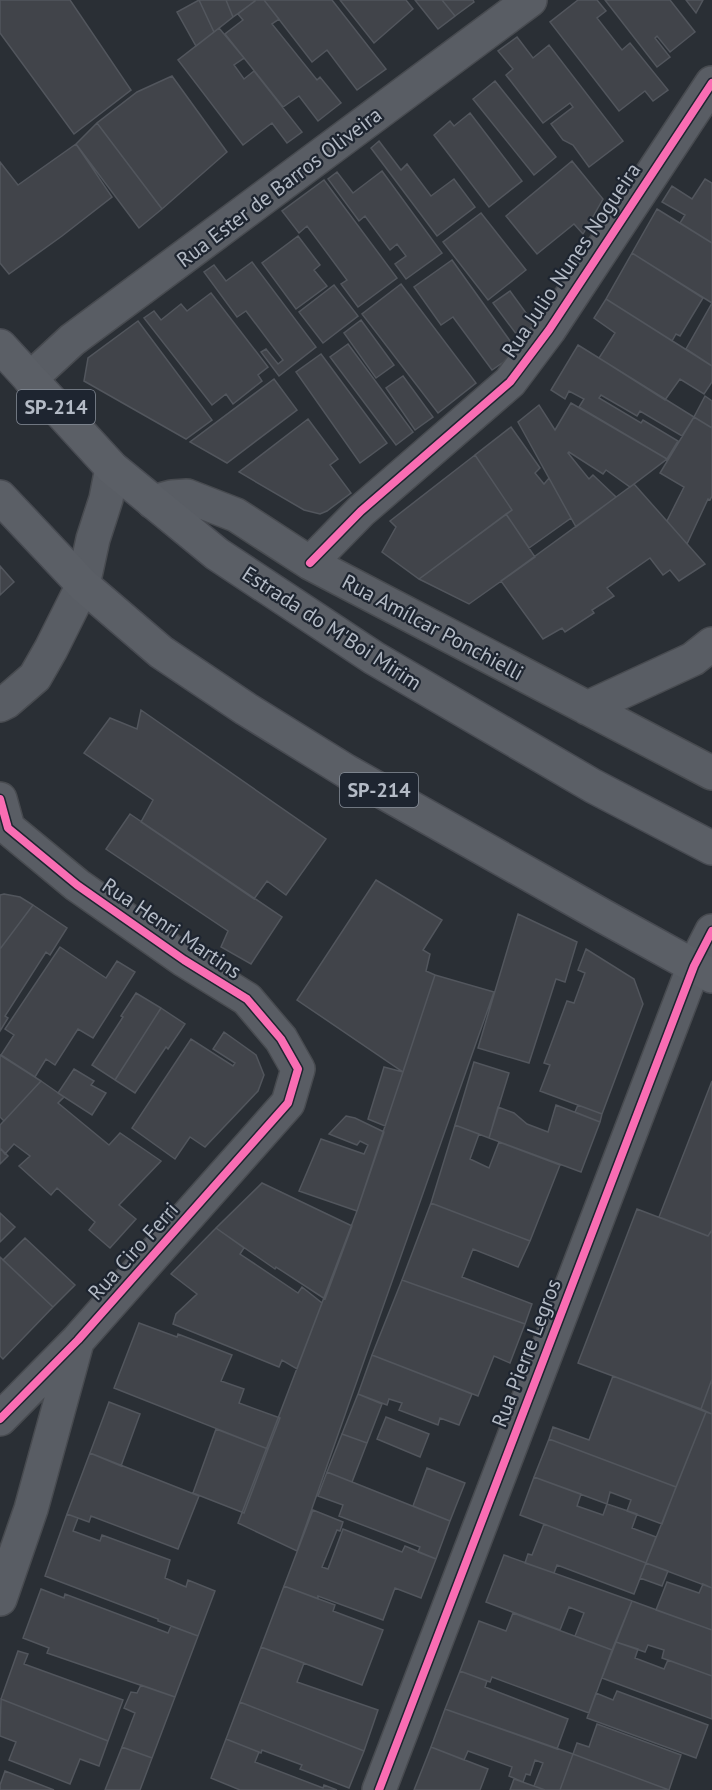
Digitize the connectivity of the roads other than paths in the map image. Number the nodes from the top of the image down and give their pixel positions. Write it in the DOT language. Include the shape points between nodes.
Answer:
graph roads {
  1 [pos="530,0"];
  2 [pos="712,83"];
  3 [pos="0,346"];
  4 [pos="30,379"];
  5 [pos="112,468"];
  6 [pos="0,497"];
  7 [pos="153,502"];
  8 [pos="310,563"];
  9 [pos="83,585"];
  10 [pos="712,644"];
  11 [pos="0,705"];
  12 [pos="587,708"];
  13 [pos="712,772"];
  14 [pos="3,821"];
  15 [pos="712,848"];
  16 [pos="712,931"];
  17 [pos="703,971"];
  18 [pos="288,1103"];
  19 [pos="78,1340"];
  20 [pos="0,1419"];
  21 [pos="0,1599"];
  22 [pos="379,1790"];
  1 -- 4 [label="street, Rua Ester de Barros Oliveira" via="81,333"];
  2 -- 8 [label="street, Rua Julio Nunes Nogueira" via="549,330 510,382"];
  3 -- 4 [label="main road, Estrada do M'Boi Mirim / SP-214"];
  4 -- 5 [label="main road, Estrada do M'Boi Mirim / SP-214"];
  5 -- 7 [label="main road, Estrada do M'Boi Mirim / SP-214"];
  5 -- 9 [label="street"];
  6 -- 9 [label="main road, SP-214"];
  7 -- 8 [label="street, Rua Amílcar Ponchielli" via="187,496 236,515"];
  7 -- 15 [label="main road, Estrada do M'Boi Mirim / SP-214" via="217,554 375,658 592,786"];
  8 -- 12 [label="street, Rua Amílcar Ponchielli"];
  9 -- 11 [label="street" via="35,677"];
  9 -- 17 [label="main road, SP-214" via="162,652 246,709 346,771"];
  10 -- 12 [label="street" via="693,659"];
  12 -- 13 [label="street, Rua Amílcar Ponchielli"];
  14 -- 18 [label="street, Rua Henri Martins" via="76,885 247,999 281,1039 298,1069"];
  16 -- 17 [label="street, Rua Pierre Legros"];
  17 -- 22 [label="street, Rua Pierre Legros"];
  18 -- 19 [label="street, Rua Ciro Ferri"];
  19 -- 20 [label="street, Rua Ciro Ferri"];
  19 -- 21 [label="street" via="31,1509"];
}
